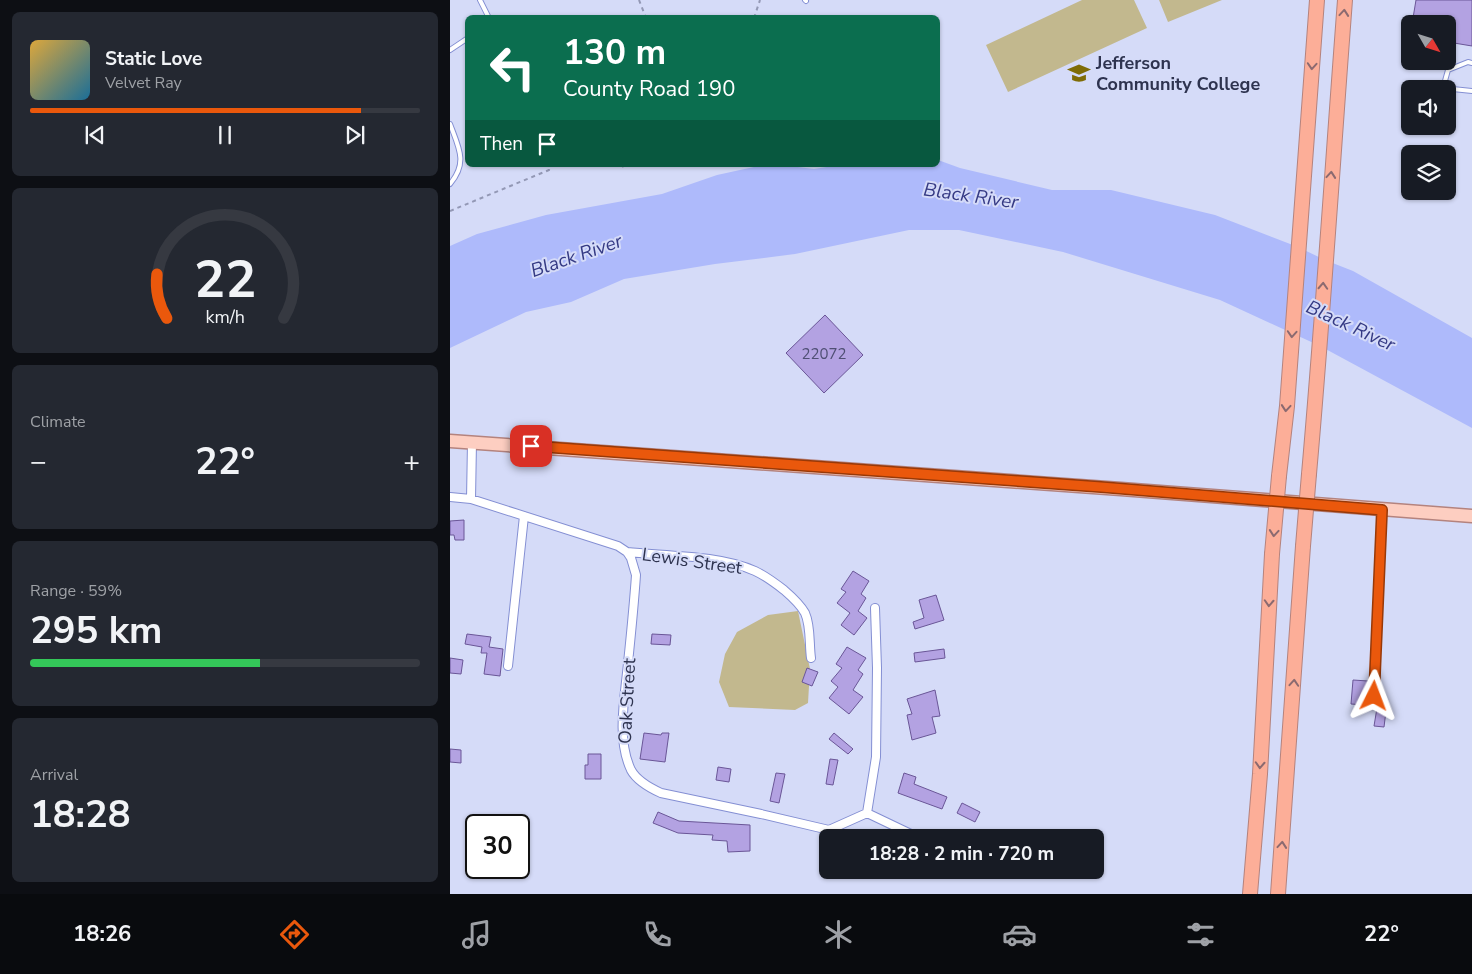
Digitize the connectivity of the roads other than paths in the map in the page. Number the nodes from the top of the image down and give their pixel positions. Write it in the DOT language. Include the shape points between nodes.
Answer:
graph roads {
  1 [pos="480,0"];
  2 [pos="1317,0"];
  3 [pos="1345,0"];
  4 [pos="488,15"];
  5 [pos="465,40"];
  6 [pos="450,50"];
  7 [pos="1472,63"];
  8 [pos="1472,91"];
  9 [pos="450,124"];
  10 [pos="450,184"];
  11 [pos="450,441"];
  12 [pos="472,442"];
  13 [pos="450,497"];
  14 [pos="471,499"];
  15 [pos="1382,510"];
  16 [pos="524,516"];
  17 [pos="1472,516"];
  18 [pos="627,552"];
  19 [pos="875,608"];
  20 [pos="810,658"];
  21 [pos="508,666"];
  22 [pos="1374,696"];
  23 [pos="866,813"];
  24 [pos="900,829"];
  25 [pos="1250,894"];
  26 [pos="1278,894"];
  1 -- 4 [label="lane"];
  2 -- 25 [label="highway, one-way, bridge" via="1272,554"];
  26 -- 3 [label="highway, one-way, bridge"];
  5 -- 6 [label="lane"];
  7 -- 8 [label="lane" via="1448,70 1444,88"];
  9 -- 10 [label="lane" via="461,154 460,170"];
  11 -- 12 [label="main road"];
  12 -- 14 [label="street"];
  12 -- 15 [label="main road"];
  13 -- 14 [label="street, Lewis Street"];
  14 -- 16 [label="street, Lewis Street"];
  15 -- 17 [label="main road"];
  15 -- 22 [label="street"];
  16 -- 18 [label="street, Lewis Street" via="618,546"];
  16 -- 21 [label="street"];
  18 -- 20 [label="street, Lewis Street" via="732,563 756,571 794,599 804,613"];
  18 -- 23 [label="street, Oak Street" via="636,575 624,704 625,752 632,772 661,793 829,830"];
  19 -- 23 [label="street" via="876,757"];
  23 -- 24 [label="street"];
}
